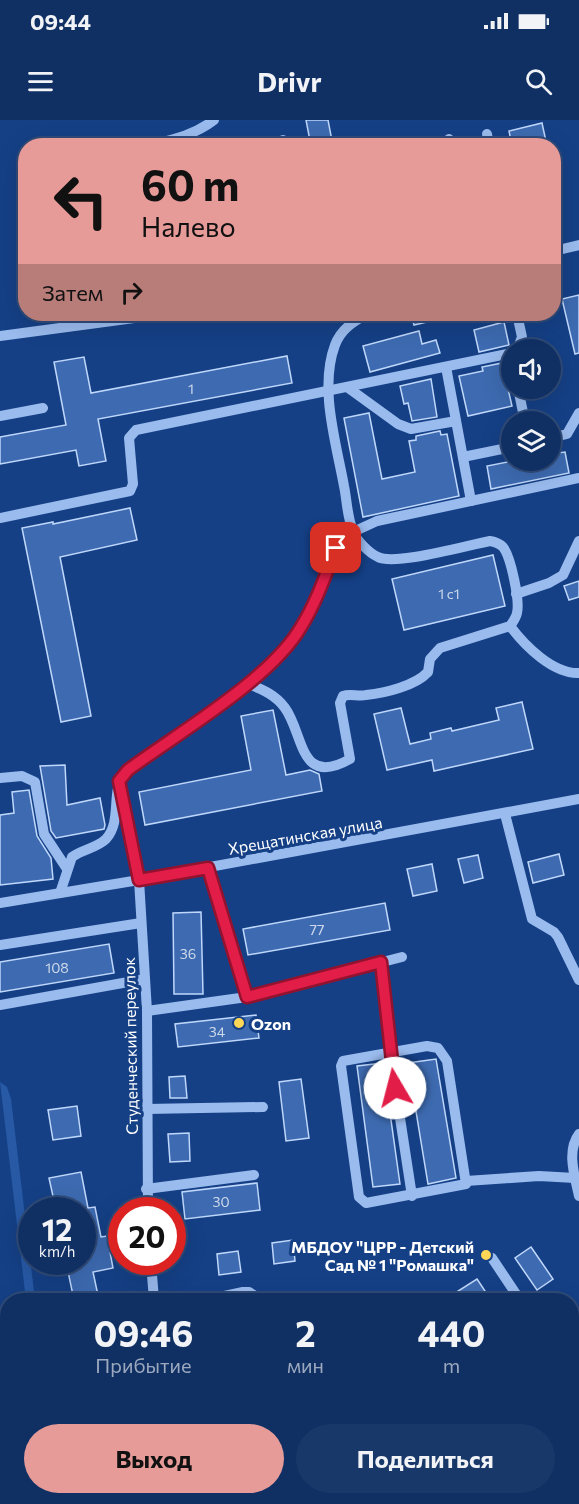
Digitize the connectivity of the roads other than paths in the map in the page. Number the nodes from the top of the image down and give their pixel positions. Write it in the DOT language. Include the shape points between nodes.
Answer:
graph roads {
  1 [pos="214,120"];
  2 [pos="487,134"];
  3 [pos="182,138"];
  4 [pos="488,138"];
  5 [pos="579,245"];
  6 [pos="561,249"];
  7 [pos="112,321"];
  8 [pos="355,321"];
  9 [pos="519,321"];
  10 [pos="0,336"];
  11 [pos="521,339"];
  12 [pos="501,356"];
  13 [pos="446,367"];
  14 [pos="347,387"];
  15 [pos="330,391"];
  16 [pos="43,408"];
  17 [pos="579,413"];
  18 [pos="0,416"];
  19 [pos="456,421"];
  20 [pos="561,435"];
  21 [pos="501,449"];
  22 [pos="463,457"];
  23 [pos="579,478"];
  24 [pos="471,501"];
  25 [pos="0,518"];
  26 [pos="353,532"];
  27 [pos="579,541"];
  28 [pos="516,594"];
  29 [pos="510,626"];
  30 [pos="579,674"];
  31 [pos="246,684"];
  32 [pos="0,778"];
  33 [pos="119,781"];
  34 [pos="579,800"];
  35 [pos="506,814"];
  36 [pos="208,868"];
  37 [pos="67,869"];
  38 [pos="139,880"];
  39 [pos="60,893"];
  40 [pos="0,903"];
  41 [pos="141,923"];
  42 [pos="0,945"];
  43 [pos="402,957"];
  44 [pos="381,962"];
  45 [pos="145,979"];
  46 [pos="579,980"];
  47 [pos="247,997"];
  48 [pos="0,1005"];
  49 [pos="147,1011"];
  50 [pos="391,1051"];
  51 [pos="263,1107"];
  52 [pos="146,1109"];
  53 [pos="579,1134"];
  54 [pos="254,1175"];
  55 [pos="466,1181"];
  56 [pos="577,1187"];
  57 [pos="146,1189"];
  58 [pos="412,1196"];
  59 [pos="147,1197"];
  60 [pos="492,1258"];
  61 [pos="152,1275"];
  62 [pos="153,1293"];
  63 [pos="515,1293"];
  1 -- 3 [label="street"];
  2 -- 4 [label="street"];
  5 -- 6 [label="street"];
  7 -- 10 [label="street"];
  8 -- 15 [label="street" via="339,335 331,356"];
  9 -- 11 [label="street"];
  12 -- 13 [label="street"];
  13 -- 14 [label="street"];
  13 -- 19 [label="street"];
  14 -- 15 [label="street"];
  14 -- 19 [label="street" via="411,429"];
  15 -- 25 [label="street" via="136,430 129,438 133,484 130,491"];
  15 -- 26 [label="street"];
  16 -- 18 [label="street"];
  17 -- 20 [label="street" via="567,434"];
  19 -- 22 [label="street"];
  21 -- 22 [label="street"];
  22 -- 24 [label="street"];
  23 -- 24 [label="street"];
  24 -- 26 [label="street" via="377,521"];
  26 -- 28 [label="street" via="380,559 397,560 497,542 506,551"];
  26 -- 31 [label="street" via="336,548 301,628 276,659"];
  27 -- 28 [label="street" via="563,575"];
  28 -- 29 [label="street" via="518,612"];
  29 -- 30 [label="street" via="555,667"];
  29 -- 31 [label="street" via="440,648 430,659 428,672 418,681 364,696 343,696 340,702 350,759 337,766 316,764 303,753 285,708 266,690"];
  31 -- 33 [label="street" via="128,770"];
  32 -- 37 [label="street" via="22,776 35,783 44,834"];
  33 -- 37 [label="street" via="115,817 108,837 76,854"];
  33 -- 38 [label="street, Студенческий переулок"];
  34 -- 35 [label="street, Хрещатинская улица"];
  35 -- 36 [label="street, Хрещатинская улица"];
  35 -- 46 [label="street" via="532,919 554,932"];
  36 -- 38 [label="street, Хрещатинская улица"];
  36 -- 47 [label="street"];
  37 -- 39 [label="street"];
  38 -- 39 [label="street, Хрещатинская улица"];
  38 -- 41 [label="street, Студенческий переулок"];
  39 -- 40 [label="street, Хрещатинская улица"];
  41 -- 42 [label="street"];
  41 -- 45 [label="street, Студенческий переулок"];
  43 -- 44 [label="street"];
  44 -- 47 [label="street"];
  44 -- 50 [label="street"];
  45 -- 48 [label="street"];
  45 -- 49 [label="street, Студенческий переулок"];
  47 -- 49 [label="street"];
  49 -- 52 [label="street, Студенческий переулок"];
  50 -- 55 [label="street" via="427,1046 444,1053"];
  50 -- 58 [label="street"];
  50 -- 58 [label="street" via="349,1059 341,1066 359,1197 366,1203"];
  51 -- 52 [label="street"];
  52 -- 57 [label="street, Студенческий переулок"];
  53 -- 56 [label="street" via="573,1143"];
  54 -- 57 [label="street"];
  55 -- 56 [label="street" via="539,1176"];
  55 -- 58 [label="street" via="463,1186"];
  57 -- 59 [label="street, Студенческий переулок"];
  60 -- 63 [label="street"];
  61 -- 62 [label="street"];
}
